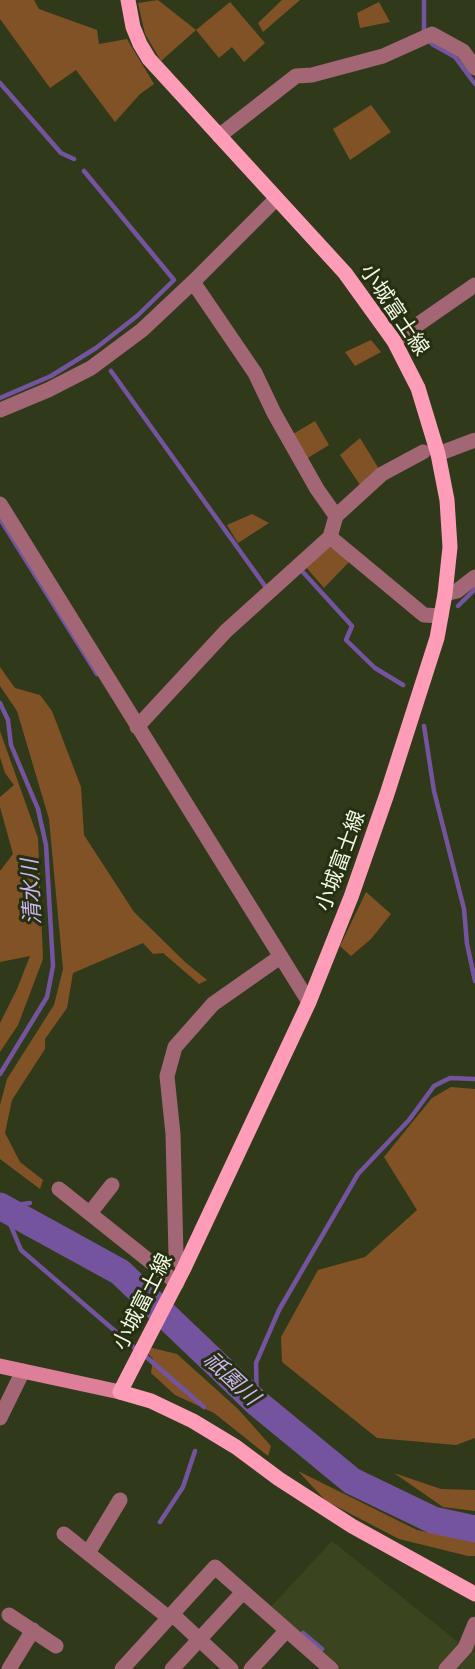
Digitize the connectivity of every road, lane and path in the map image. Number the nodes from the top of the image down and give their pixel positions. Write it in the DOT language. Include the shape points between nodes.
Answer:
graph roads {
  1 [pos="128,0"];
  2 [pos="475,68"];
  3 [pos="219,136"];
  4 [pos="276,199"];
  5 [pos="193,282"];
  6 [pos="475,285"];
  7 [pos="394,340"];
  8 [pos="0,410"];
  9 [pos="475,440"];
  10 [pos="423,452"];
  11 [pos="438,454"];
  12 [pos="0,504"];
  13 [pos="336,516"];
  14 [pos="330,537"];
  15 [pos="475,577"];
  16 [pos="445,594"];
  17 [pos="441,616"];
  18 [pos="137,727"];
  19 [pos="280,957"];
  20 [pos="309,1002"];
  21 [pos="112,1185"];
  22 [pos="59,1189"];
  23 [pos="90,1213"];
  24 [pos="184,1268"];
  25 [pos="177,1282"];
  26 [pos="0,1366"];
  27 [pos="23,1371"];
  28 [pos="120,1392"];
  29 [pos="0,1418"];
  30 [pos="120,1500"];
  31 [pos="64,1534"];
  32 [pos="87,1553"];
  33 [pos="243,1592"];
  34 [pos="475,1594"];
  35 [pos="9,1615"];
  36 [pos="171,1616"];
  37 [pos="475,1624"];
  38 [pos="33,1630"];
  39 [pos="287,1630"];
  40 [pos="199,1639"];
  41 [pos="56,1646"];
  42 [pos="9,1669"];
  43 [pos="122,1669"];
  44 [pos="172,1669"];
  45 [pos="231,1669"];
  46 [pos="251,1669"];
  47 [pos="332,1669"];
  48 [pos="446,1669"];
  1 -- 3 [label="main road, 小城富士線" via="133,27 149,59"];
  2 -- 3 [label="street" via="463,51 426,36 383,56 296,76"];
  3 -- 4 [label="main road, 小城富士線"];
  4 -- 5 [label="street"];
  4 -- 7 [label="main road, 小城富士線" via="345,273"];
  5 -- 8 [label="street" via="142,330 91,368"];
  5 -- 13 [label="street" via="255,373 279,423"];
  6 -- 7 [label="street"];
  7 -- 11 [label="main road, 小城富士線" via="418,388"];
  9 -- 11 [label="street"];
  10 -- 13 [label="street" via="382,474"];
  11 -- 16 [label="main road, 小城富士線" via="447,500 450,547"];
  12 -- 18 [label="street"];
  13 -- 14 [label="street"];
  14 -- 17 [label="street" via="424,615"];
  14 -- 18 [label="street" via="226,631"];
  15 -- 16 [label="street" via="457,591"];
  16 -- 17 [label="main road, 小城富士線"];
  17 -- 20 [label="main road, 小城富士線" via="387,794"];
  18 -- 19 [label="street"];
  19 -- 20 [label="street"];
  19 -- 24 [label="street" via="213,1004 175,1047 167,1076 173,1134 176,1255"];
  20 -- 24 [label="main road, 小城富士線"];
  21 -- 23 [label="street"];
  22 -- 23 [label="street"];
  23 -- 25 [label="street"];
  24 -- 25 [label="main road, 小城富士線"];
  25 -- 28 [label="main road, 小城富士線"];
  26 -- 27 [label="main road"];
  27 -- 28 [label="main road"];
  27 -- 29 [label="street"];
  28 -- 34 [label="main road" via="193,1420 352,1526"];
  30 -- 32 [label="street"];
  31 -- 32 [label="street"];
  32 -- 36 [label="street"];
  33 -- 36 [label="street" via="215,1567"];
  33 -- 39 [label="street"];
  33 -- 40 [label="street"];
  35 -- 38 [label="street"];
  36 -- 40 [label="street"];
  36 -- 43 [label="street"];
  37 -- 48 [label="street" via="465,1647"];
  38 -- 41 [label="street"];
  38 -- 42 [label="street"];
  39 -- 46 [label="street"];
  39 -- 47 [label="street"];
  40 -- 44 [label="street"];
  40 -- 45 [label="street"];
}
